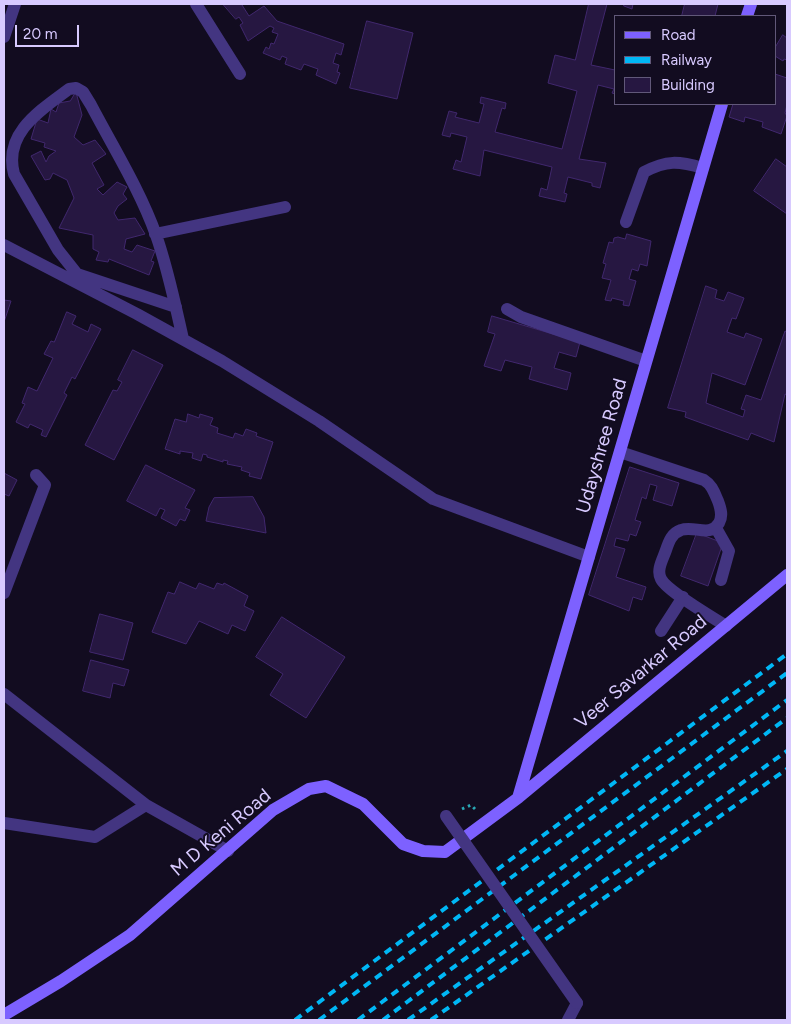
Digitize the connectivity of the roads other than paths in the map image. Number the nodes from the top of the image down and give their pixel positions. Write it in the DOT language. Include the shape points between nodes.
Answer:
graph roads {
  1 [pos="14,4"];
  2 [pos="196,4"];
  3 [pos="4,37"];
  4 [pos="240,74"];
  5 [pos="722,105"];
  6 [pos="703,168"];
  7 [pos="285,207"];
  8 [pos="626,222"];
  9 [pos="155,234"];
  10 [pos="4,245"];
  11 [pos="176,307"];
  12 [pos="507,309"];
  13 [pos="183,339"];
  14 [pos="646,361"];
  15 [pos="620,452"];
  16 [pos="36,475"];
  17 [pos="716,528"];
  18 [pos="589,557"];
  19 [pos="787,575"];
  20 [pos="721,580"];
  21 [pos="4,593"];
  22 [pos="683,597"];
  23 [pos="726,626"];
  24 [pos="661,631"];
  25 [pos="4,694"];
  26 [pos="518,798"];
  27 [pos="146,805"];
  28 [pos="446,816"];
  29 [pos="4,823"];
  30 [pos="228,851"];
  31 [pos="4,1015"];
  32 [pos="568,1020"];
  1 -- 3 [label="street"];
  2 -- 4 [label="street"];
  5 -- 6 [label="street, Udayshree Road"];
  6 -- 8 [label="street" via="686,163 662,163 644,172"];
  6 -- 14 [label="street, Udayshree Road"];
  7 -- 9 [label="street"];
  9 -- 11 [label="street"];
  9 -- 11 [label="street" via="83,92 69,89 28,119 13,154 14,174 53,242 74,271 84,278"];
  10 -- 13 [label="street"];
  11 -- 13 [label="street"];
  12 -- 14 [label="street" via="521,317"];
  13 -- 18 [label="street" via="318,421 433,499"];
  14 -- 15 [label="street, Udayshree Road"];
  15 -- 17 [label="street" via="711,484 722,518"];
  15 -- 18 [label="street, Udayshree Road"];
  16 -- 21 [label="street" via="45,485"];
  17 -- 20 [label="street" via="729,550"];
  17 -- 22 [label="street" via="709,531 688,528 670,538 659,570 661,579"];
  18 -- 26 [label="street, Udayshree Road"];
  19 -- 23 [label="street, Veer Savarkar Road"];
  22 -- 23 [label="street"];
  22 -- 24 [label="street"];
  23 -- 26 [label="street, Veer Savarkar Road"];
  25 -- 27 [label="street"];
  26 -- 30 [label="street, M D Keni Road" via="445,852 423,851 404,844 363,804 326,786 309,789 273,810"];
  27 -- 29 [label="street" via="95,837"];
  27 -- 30 [label="street"];
  28 -- 32 [label="street, bridge" via="577,1003"];
  30 -- 31 [label="street, M D Keni Road" via="130,935"];
}
